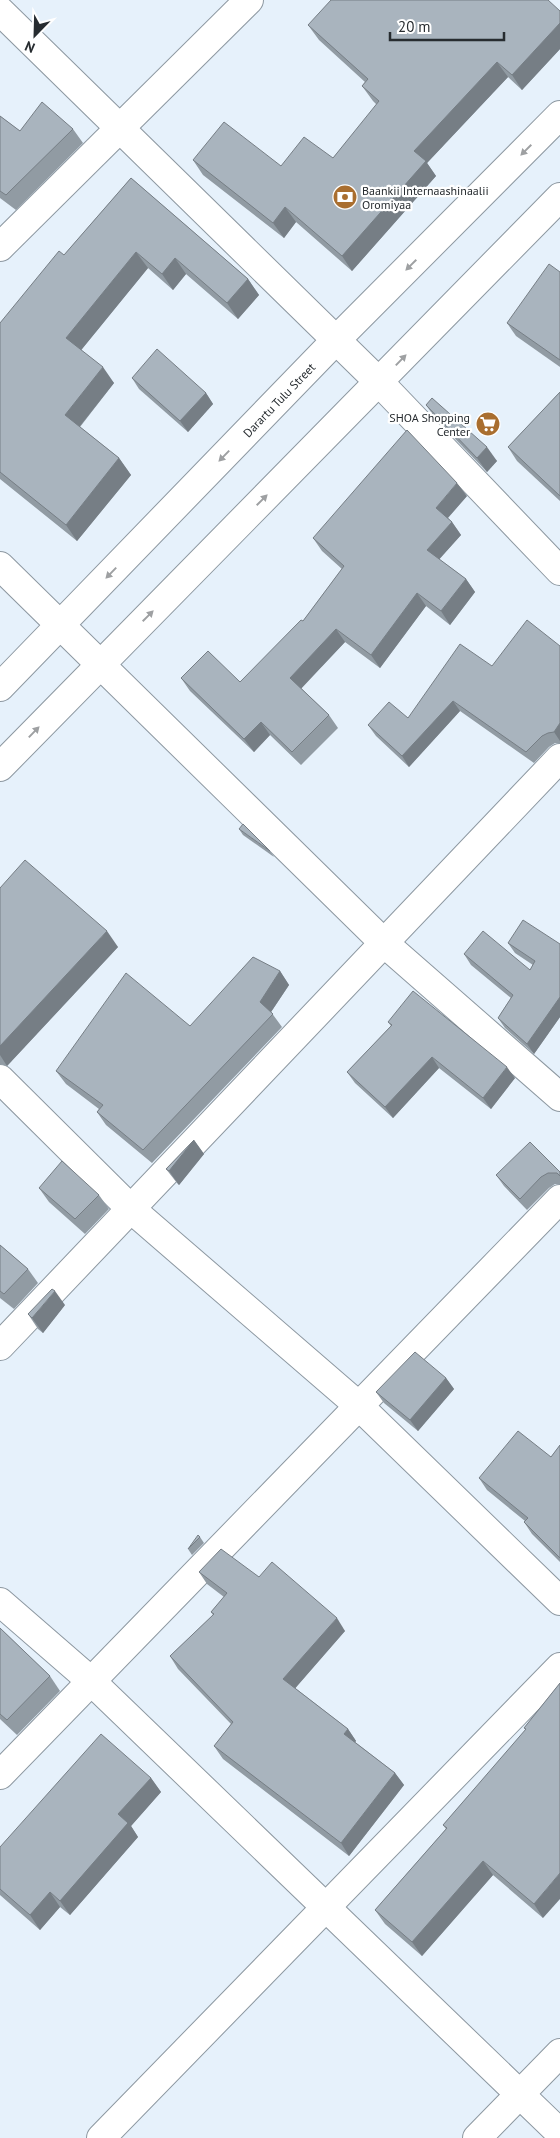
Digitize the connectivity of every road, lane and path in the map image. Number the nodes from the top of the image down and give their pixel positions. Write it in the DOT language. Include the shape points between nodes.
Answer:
graph roads {
  1 [pos="249,0"];
  2 [pos="0,11"];
  3 [pos="560,116"];
  4 [pos="119,129"];
  5 [pos="560,197"];
  6 [pos="0,247"];
  7 [pos="336,340"];
  8 [pos="379,382"];
  9 [pos="0,566"];
  10 [pos="560,571"];
  11 [pos="60,626"];
  12 [pos="100,665"];
  13 [pos="0,687"];
  14 [pos="560,758"];
  15 [pos="0,767"];
  16 [pos="384,943"];
  17 [pos="0,1078"];
  18 [pos="560,1097"];
  19 [pos="560,1199"];
  20 [pos="131,1209"];
  21 [pos="0,1346"];
  22 [pos="359,1406"];
  23 [pos="560,1601"];
  24 [pos="0,1602"];
  25 [pos="560,1667"];
  26 [pos="92,1681"];
  27 [pos="0,1775"];
  28 [pos="326,1907"];
  29 [pos="560,2053"];
  30 [pos="520,2094"];
  31 [pos="560,2133"];
  32 [pos="101,2138"];
  33 [pos="477,2138"];
  1 -- 4 [label="street"];
  2 -- 4 [label="street"];
  3 -- 7 [label="street, Darartu Tulu Street, one-way"];
  4 -- 6 [label="street"];
  4 -- 7 [label="street"];
  8 -- 5 [label="street, one-way"];
  7 -- 8 [label="street"];
  7 -- 11 [label="street, Darartu Tulu Street, one-way"];
  8 -- 10 [label="street"];
  12 -- 8 [label="street, one-way"];
  9 -- 11 [label="street"];
  11 -- 12 [label="street"];
  11 -- 13 [label="street, Darartu Tulu Street"];
  15 -- 12 [label="street, one-way"];
  12 -- 16 [label="street"];
  14 -- 16 [label="street"];
  16 -- 18 [label="street"];
  16 -- 20 [label="street"];
  17 -- 20 [label="street"];
  19 -- 22 [label="street"];
  20 -- 21 [label="street"];
  20 -- 22 [label="street"];
  22 -- 23 [label="street"];
  22 -- 26 [label="street"];
  24 -- 26 [label="street"];
  25 -- 28 [label="street"];
  26 -- 27 [label="street"];
  26 -- 28 [label="street"];
  28 -- 30 [label="street"];
  28 -- 32 [label="street"];
  29 -- 30 [label="street"];
  30 -- 31 [label="street"];
  30 -- 33 [label="street"];
}
